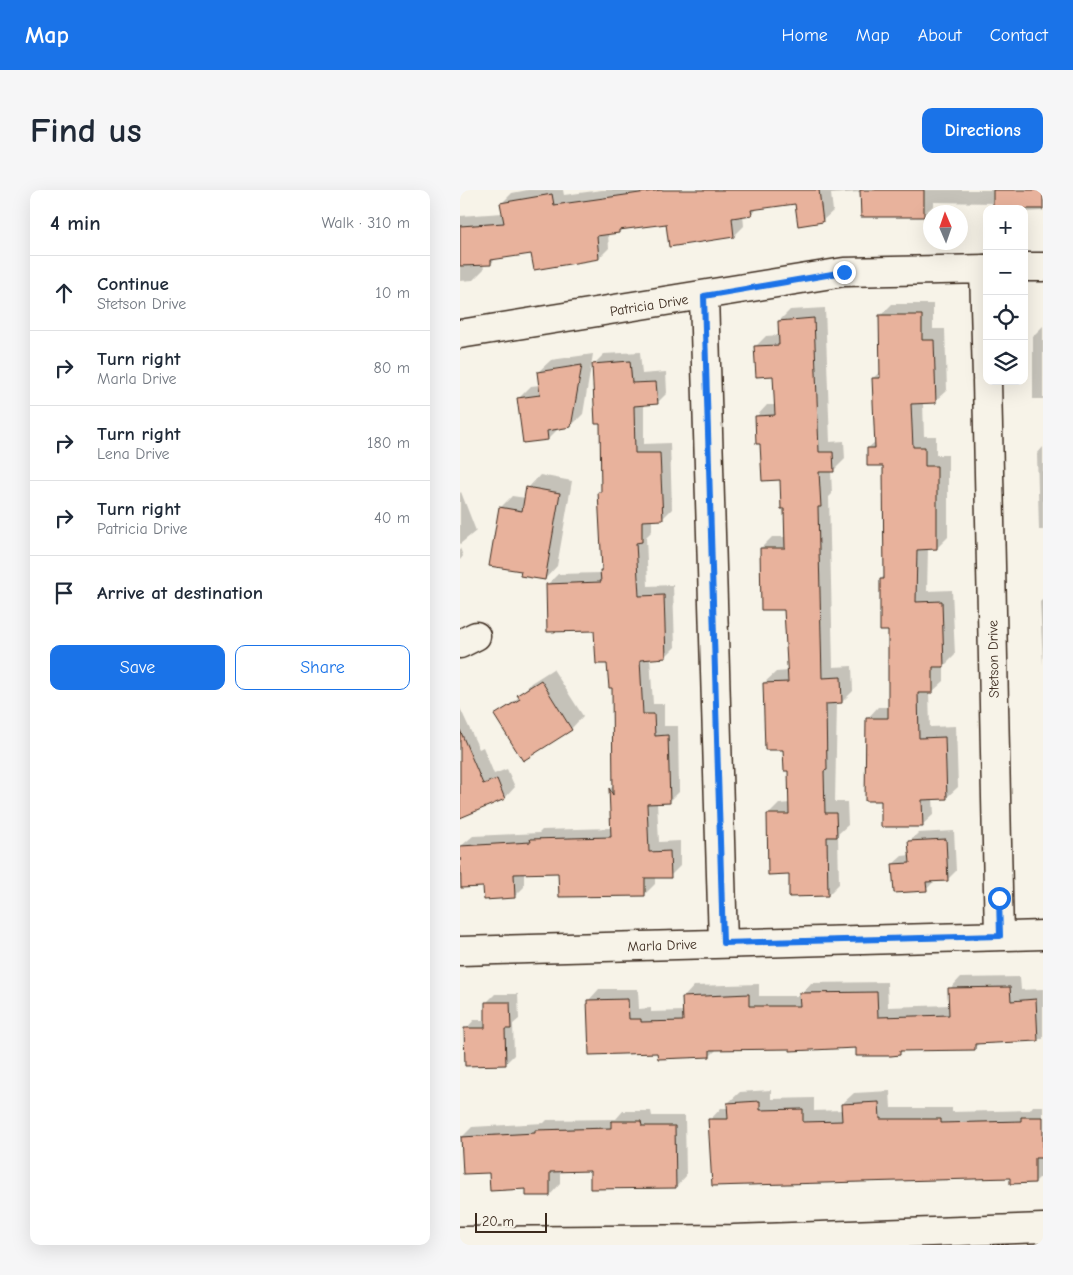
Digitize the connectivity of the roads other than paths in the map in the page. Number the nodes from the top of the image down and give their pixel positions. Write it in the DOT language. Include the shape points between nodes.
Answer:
graph roads {
  1 [pos="1028,267"];
  2 [pos="1043,267"];
  3 [pos="983,269"];
  4 [pos="985,295"];
  5 [pos="704,296"];
  6 [pos="460,334"];
  7 [pos="986,340"];
  8 [pos="987,385"];
  9 [pos="1043,935"];
  10 [pos="1000,936"];
  11 [pos="723,943"];
  12 [pos="460,951"];
  13 [pos="1043,1228"];
  14 [pos="460,1241"];
  15 [pos="733,1242"];
  1 -- 2 [label="street"];
  3 -- 5 [label="street, Patricia Drive" via="844,272"];
  4 -- 7 [label="street, Stetson Drive"];
  5 -- 6 [label="street, Patricia Drive"];
  5 -- 11 [label="street"];
  8 -- 10 [label="street, Stetson Drive"];
  9 -- 10 [label="street, Marla Drive"];
  10 -- 11 [label="street, Marla Drive"];
  11 -- 12 [label="street, Marla Drive"];
  13 -- 15 [label="street"];
  14 -- 15 [label="street"];
}
